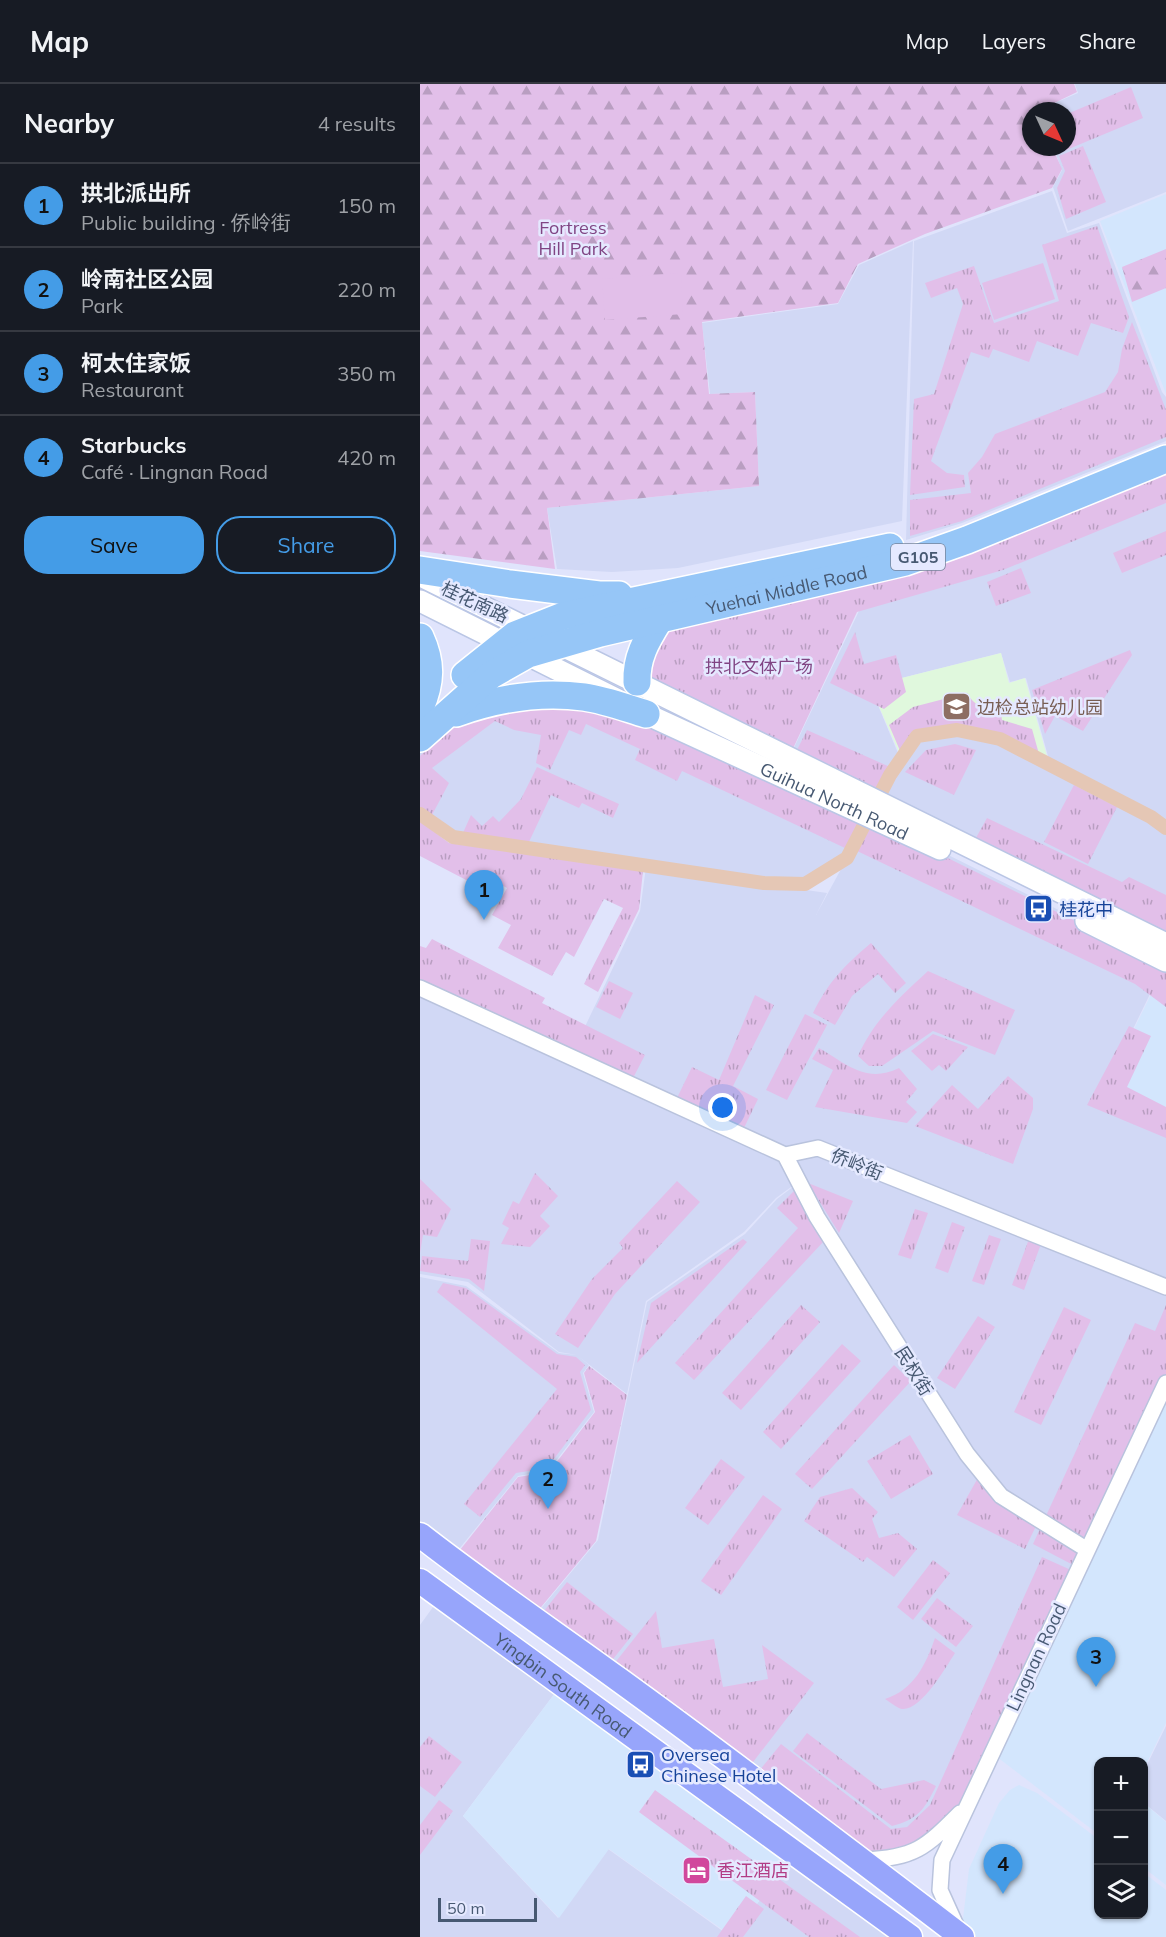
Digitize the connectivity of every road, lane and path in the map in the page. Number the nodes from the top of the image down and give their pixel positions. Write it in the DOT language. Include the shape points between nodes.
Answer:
graph roads {
  1 [pos="1166,442"];
  2 [pos="1166,459"];
  3 [pos="420,570"];
  4 [pos="420,576"];
  5 [pos="675,594"];
  6 [pos="420,602"];
  7 [pos="659,620"];
  8 [pos="420,637"];
  9 [pos="521,641"];
  10 [pos="563,644"];
  11 [pos="637,682"];
  12 [pos="427,714"];
  13 [pos="646,714"];
  14 [pos="420,738"];
  15 [pos="863,803"];
  16 [pos="885,814"];
  17 [pos="1166,944"];
  18 [pos="1166,961"];
  19 [pos="420,988"];
  20 [pos="785,1155"];
  21 [pos="1166,1287"];
  22 [pos="1166,1383"];
  23 [pos="420,1535"];
  24 [pos="1086,1549"];
  25 [pos="422,1585"];
  26 [pos="966,1807"];
  27 [pos="864,1860"];
  28 [pos="961,1936"];
  29 [pos="910,1937"];
  1 -- 5 [label="highway, Yuehai Middle Road / G105" via="963,524 896,545"];
  2 -- 7 [label="highway, Yuehai Middle Road / G105" via="905,562"];
  3 -- 5 [label="highway" via="599,595"];
  4 -- 9 [label="main road, 桂花南路"];
  5 -- 9 [label="highway, Yuehai Middle Road / G105" via="563,616"];
  6 -- 9 [label="main road, 桂花南路"];
  7 -- 10 [label="highway, Yuehai Middle Road / G105"];
  7 -- 11 [label="highway" via="641,651"];
  8 -- 12 [label="highway" via="431,670"];
  9 -- 10 [label="highway, Yuehai Middle Road / G105"];
  9 -- 12 [label="highway, Yuehai Middle Road / G105" via="491,675"];
  9 -- 13 [label="main road, Guihua North Road"];
  10 -- 11 [label="main road, Guihua North Road"];
  11 -- 15 [label="main road, Guihua North Road"];
  12 -- 13 [label="highway" via="505,698 541,696 585,697"];
  12 -- 14 [label="highway, Yuehai Middle Road / G105"];
  13 -- 15 [label="main road, Guihua North Road"];
  15 -- 16 [label="main road, Guihua North Road"];
  16 -- 17 [label="main road, Guihua North Road"];
  16 -- 18 [label="main road, Guihua North Road"];
  19 -- 20 [label="street"];
  20 -- 21 [label="street, 侨岭街" via="818,1149"];
  20 -- 24 [label="street, 民权街" via="817,1217 967,1454 1001,1496"];
  22 -- 24 [label="street, Lingnan Road"];
  23 -- 27 [label="main road"];
  24 -- 26 [label="street, Lingnan Road"];
  25 -- 29 [label="main road, Yingbin South Road"];
  26 -- 27 [label="street" via="926,1846 894,1859"];
  26 -- 28 [label="street, Lingnan Road" via="942,1860 940,1890"];
  27 -- 28 [label="main road"];
}
